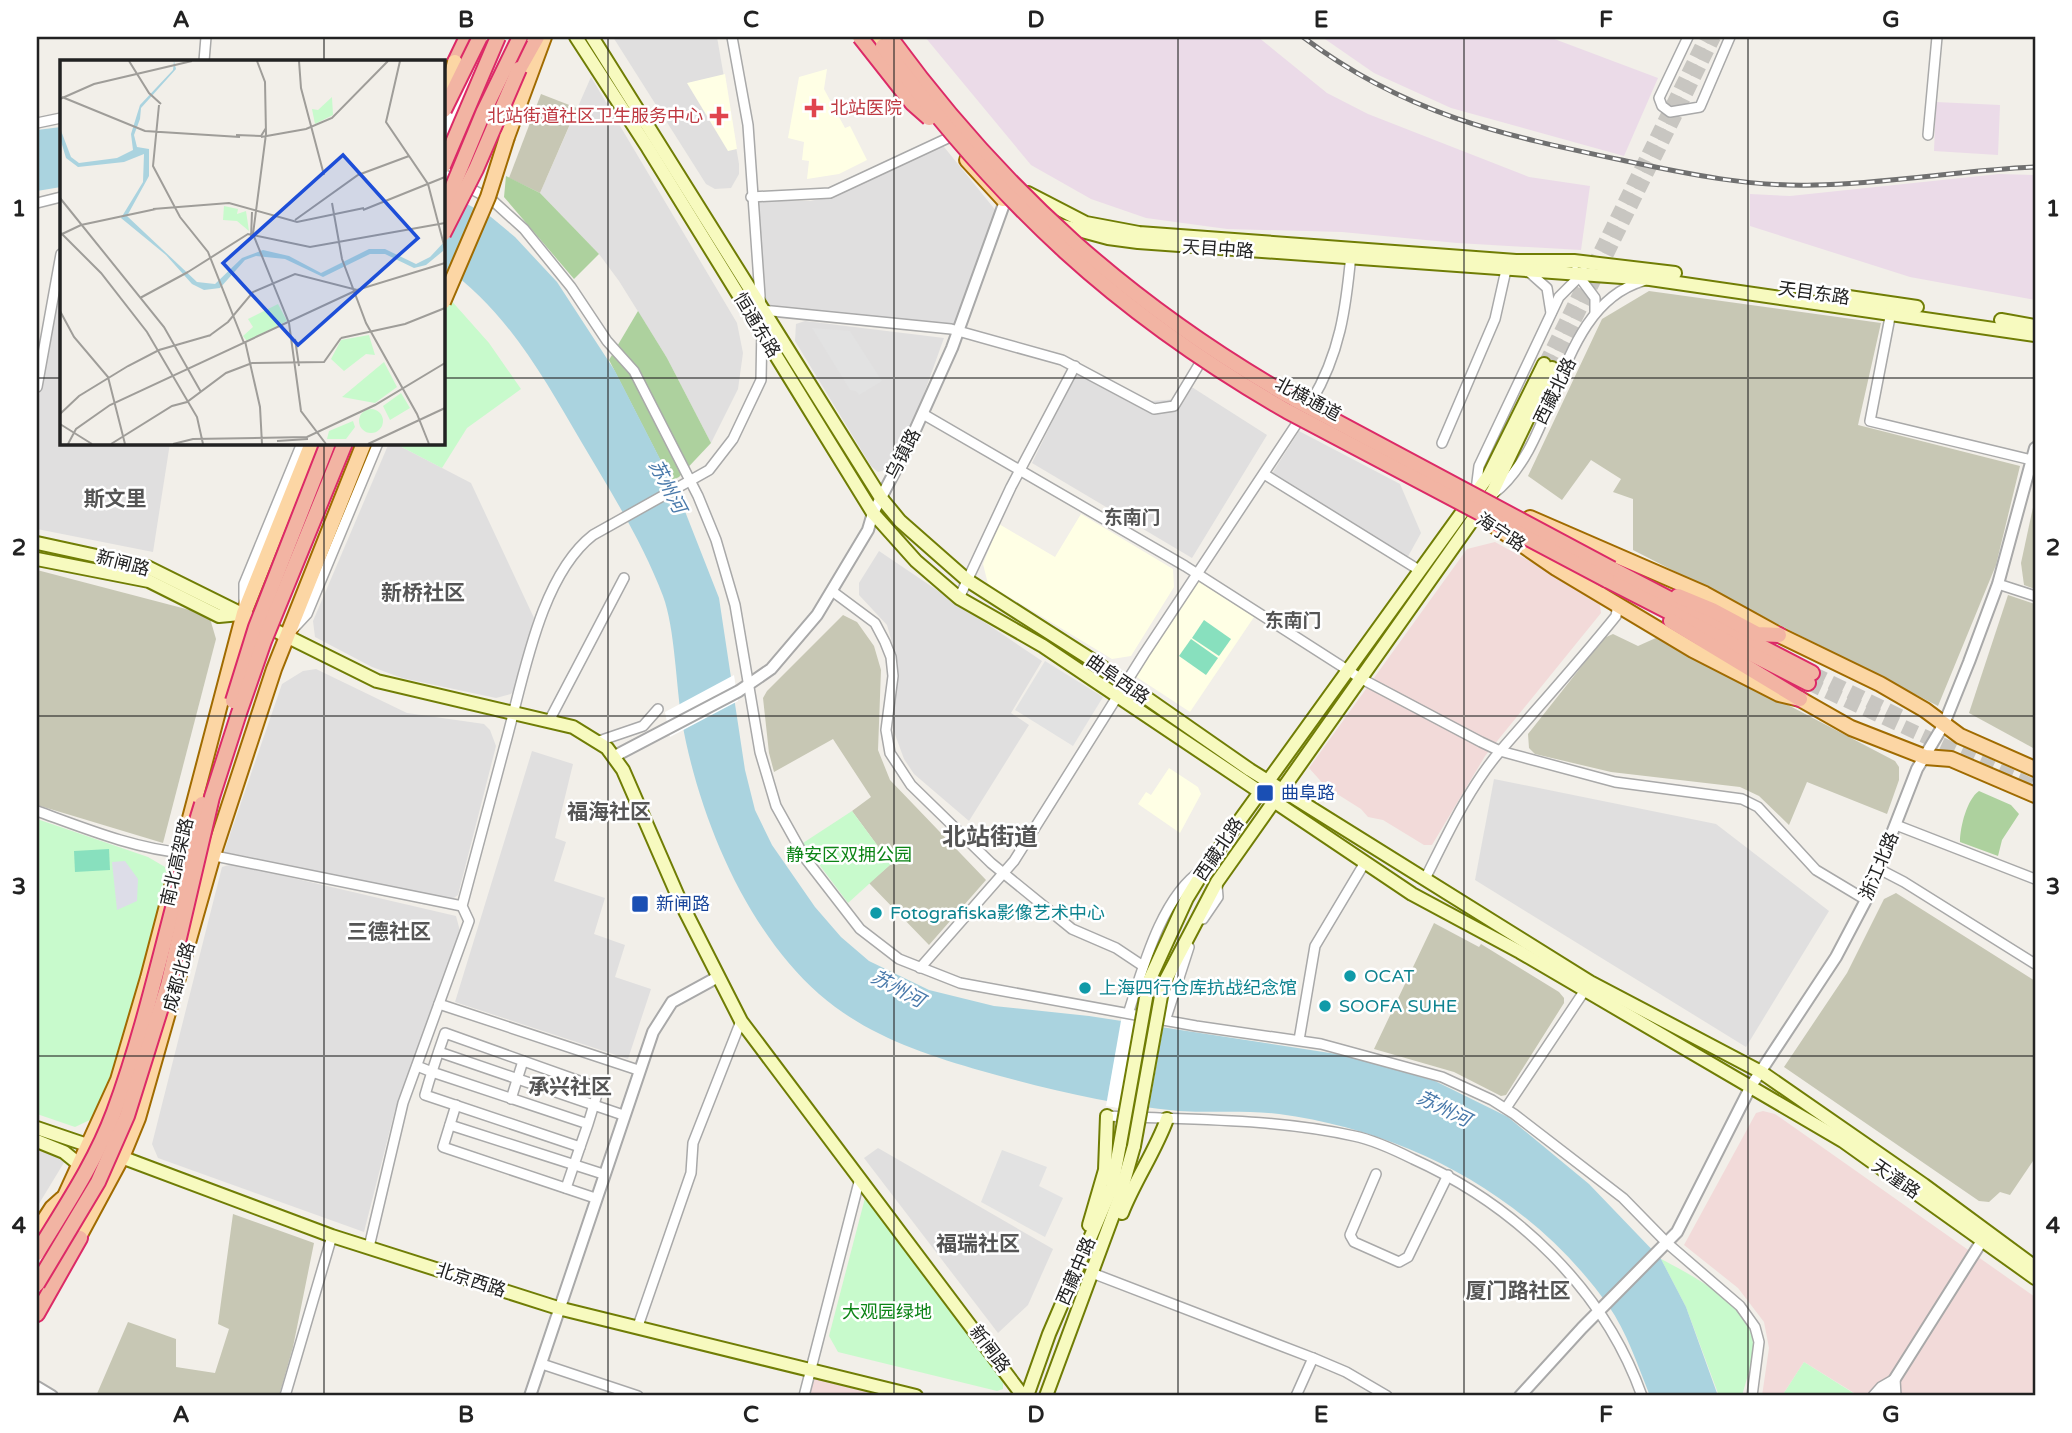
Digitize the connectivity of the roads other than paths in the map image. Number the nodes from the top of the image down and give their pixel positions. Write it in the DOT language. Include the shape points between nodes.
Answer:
graph roads {
  1 [pos="206,37"];
  2 [pos="460,37"];
  3 [pos="467,37"];
  4 [pos="480,37"];
  5 [pos="487,37"];
  6 [pos="498,37"];
  7 [pos="520,37"];
  8 [pos="535,37"];
  9 [pos="544,37"];
  10 [pos="576,37"];
  11 [pos="593,37"];
  12 [pos="732,37"];
  13 [pos="860,37"];
  14 [pos="874,37"];
  15 [pos="890,37"];
  16 [pos="898,37"];
  17 [pos="1688,37"];
  18 [pos="1730,37"];
  19 [pos="1937,37"];
  20 [pos="204,60"];
  21 [pos="455,62"];
  22 [pos="444,108"];
  23 [pos="444,110"];
  24 [pos="60,118"];
  25 [pos="37,123"];
  26 [pos="444,132"];
  27 [pos="1928,135"];
  28 [pos="959,140"];
  29 [pos="444,164"];
  30 [pos="444,175"];
  31 [pos="1013,183"];
  32 [pos="465,190"];
  33 [pos="60,197"];
  34 [pos="751,197"];
  35 [pos="1004,201"];
  36 [pos="37,203"];
  37 [pos="444,209"];
  38 [pos="1065,228"];
  39 [pos="444,232"];
  40 [pos="444,242"];
  41 [pos="1351,253"];
  42 [pos="60,259"];
  43 [pos="1567,261"];
  44 [pos="1593,264"];
  45 [pos="1506,270"];
  46 [pos="1529,272"];
  47 [pos="1579,275"];
  48 [pos="1650,279"];
  49 [pos="1566,287"];
  50 [pos="1590,289"];
  51 [pos="444,300"];
  52 [pos="761,310"];
  53 [pos="1891,312"];
  54 [pos="1551,315"];
  55 [pos="1594,315"];
  56 [pos="2035,326"];
  57 [pos="958,331"];
  58 [pos="762,334"];
  59 [pos="2035,335"];
  60 [pos="1200,363"];
  61 [pos="1075,366"];
  62 [pos="1548,366"];
  63 [pos="38,372"];
  64 [pos="37,387"];
  65 [pos="1311,402"];
  66 [pos="923,414"];
  67 [pos="1299,421"];
  68 [pos="1442,443"];
  69 [pos="302,444"];
  70 [pos="312,444"];
  71 [pos="328,444"];
  72 [pos="345,444"];
  73 [pos="363,444"];
  74 [pos="378,444"];
  75 [pos="2035,448"];
  76 [pos="2032,460"];
  77 [pos="1020,469"];
  78 [pos="1264,474"];
  79 [pos="687,485"];
  80 [pos="1482,494"];
  81 [pos="881,498"];
  82 [pos="1470,512"];
  83 [pos="873,513"];
  84 [pos="37,543"];
  85 [pos="37,559"];
  86 [pos="1419,570"];
  87 [pos="1198,574"];
  88 [pos="1610,574"];
  89 [pos="624,578"];
  90 [pos="967,580"];
  91 [pos="1998,584"];
  92 [pos="1648,588"];
  93 [pos="832,591"];
  94 [pos="2035,596"];
  95 [pos="958,598"];
  96 [pos="1618,604"];
  97 [pos="1662,609"];
  98 [pos="243,614"];
  99 [pos="288,634"];
  100 [pos="1779,635"];
  101 [pos="1347,670"];
  102 [pos="1360,678"];
  103 [pos="744,688"];
  104 [pos="1121,689"];
  105 [pos="1800,699"];
  106 [pos="658,709"];
  107 [pos="514,712"];
  108 [pos="549,720"];
  109 [pos="1944,724"];
  110 [pos="599,741"];
  111 [pos="1500,751"];
  112 [pos="615,756"];
  113 [pos="1925,757"];
  114 [pos="2035,769"];
  115 [pos="1268,781"];
  116 [pos="1282,790"];
  117 [pos="1259,793"];
  118 [pos="2035,795"];
  119 [pos="1273,803"];
  120 [pos="37,811"];
  121 [pos="1896,825"];
  122 [pos="179,852"];
  123 [pos="212,855"];
  124 [pos="1364,864"];
  125 [pos="1206,867"];
  126 [pos="1879,869"];
  127 [pos="1003,874"];
  128 [pos="1425,879"];
  129 [pos="2035,879"];
  130 [pos="1217,882"];
  131 [pos="1866,900"];
  132 [pos="462,906"];
  133 [pos="2035,964"];
  134 [pos="1143,966"];
  135 [pos="920,968"];
  136 [pos="716,978"];
  137 [pos="1587,986"];
  138 [pos="439,1004"];
  139 [pos="1129,1011"];
  140 [pos="1166,1018"];
  141 [pos="741,1021"];
  142 [pos="1299,1040"];
  143 [pos="439,1052"];
  144 [pos="523,1061"];
  145 [pos="417,1066"];
  146 [pos="638,1070"];
  147 [pos="432,1072"];
  148 [pos="1760,1072"];
  149 [pos="517,1079"];
  150 [pos="1751,1086"];
  151 [pos="408,1090"];
  152 [pos="425,1095"];
  153 [pos="511,1098"];
  154 [pos="456,1105"];
  155 [pos="594,1105"];
  156 [pos="1506,1108"];
  157 [pos="623,1115"];
  158 [pos="1107,1116"];
  159 [pos="1167,1119"];
  160 [pos="588,1124"];
  161 [pos="450,1125"];
  162 [pos="37,1128"];
  163 [pos="37,1141"];
  164 [pos="1120,1144"];
  165 [pos="90,1146"];
  166 [pos="1134,1146"];
  167 [pos="580,1147"];
  168 [pos="122,1157"];
  169 [pos="80,1165"];
  170 [pos="574,1166"];
  171 [pos="603,1174"];
  172 [pos="1376,1174"];
  173 [pos="1448,1175"];
  174 [pos="860,1178"];
  175 [pos="566,1188"];
  176 [pos="595,1198"];
  177 [pos="62,1199"];
  178 [pos="37,1231"];
  179 [pos="332,1236"];
  180 [pos="1985,1237"];
  181 [pos="80,1238"];
  182 [pos="37,1240"];
  183 [pos="1667,1243"];
  184 [pos="369,1247"];
  185 [pos="37,1251"];
  186 [pos="2035,1268"];
  187 [pos="1093,1269"];
  188 [pos="2035,1278"];
  189 [pos="37,1284"];
  190 [pos="1070,1287"];
  191 [pos="37,1304"];
  192 [pos="558,1308"];
  193 [pos="1601,1309"];
  194 [pos="37,1314"];
  195 [pos="37,1325"];
  196 [pos="638,1326"];
  197 [pos="1312,1358"];
  198 [pos="542,1364"];
  199 [pos="811,1371"];
  200 [pos="1895,1379"];
  201 [pos="37,1387"];
  202 [pos="52,1396"];
  203 [pos="285,1396"];
  204 [pos="530,1396"];
  205 [pos="638,1396"];
  206 [pos="804,1396"];
  207 [pos="916,1396"];
  208 [pos="1025,1396"];
  209 [pos="1046,1396"];
  210 [pos="1296,1396"];
  211 [pos="1387,1396"];
  212 [pos="1520,1396"];
  213 [pos="1642,1396"];
  214 [pos="1752,1396"];
  215 [pos="1873,1396"];
  216 [pos="1884,1396"];
  217 [pos="1896,1396"];
  1 -- 20 [label="street"];
  2 -- 21 [label="main road"];
  3 -- 21 [label="highway"];
  4 -- 23 [label="highway, bridge"];
  5 -- 26 [label="street"];
  6 -- 29 [label="highway, bridge"];
  7 -- 37 [label="highway, bridge"];
  8 -- 32 [label="highway, bridge"];
  9 -- 51 [label="main road, bridge" via="488,197"];
  10 -- 58 [label="main road, 恒通东路"];
  11 -- 52 [label="main road, 恒通东路"];
  12 -- 34 [label="street" via="748,125"];
  13 -- 28 [label="highway, bridge" via="912,103"];
  14 -- 28 [label="highway, 北横通道, bridge"];
  15 -- 28 [label="highway, 北横通道, bridge"];
  16 -- 28 [label="highway, bridge"];
  16 -- 31 [label="main road, 天目中路" via="933,89"];
  17 -- 18 [label="street" via="1659,98 1665,109 1676,113 1700,107"];
  19 -- 27 [label="street"];
  21 -- 22 [label="main road, bridge"];
  24 -- 25 [label="street"];
  28 -- 34 [label="street" via="830,193"];
  28 -- 35 [label="main road, 天目中路"];
  28 -- 88 [label="highway, 北横通道, bridge" via="1145,303 1188,335"];
  30 -- 32 [label="street"];
  31 -- 35 [label="street, 乌镇路"];
  31 -- 38 [label="main road, 海宁路"];
  31 -- 41 [label="main road, 天目中路" via="1066,215 1111,229"];
  32 -- 39 [label="highway, bridge"];
  32 -- 40 [label="highway, bridge"];
  32 -- 79 [label="street" via="505,211 559,271 607,341 634,371"];
  33 -- 36 [label="street"];
  34 -- 52 [label="street"];
  35 -- 38 [label="main road, 天目中路"];
  35 -- 57 [label="street, 乌镇路"];
  35 -- 60 [label="main road, 海宁路" via="1122,306"];
  38 -- 41 [label="main road, 天目中路" via="1123,241"];
  38 -- 65 [label="main road, 海宁路" via="1163,309"];
  41 -- 43 [label="main road, 天目中路"];
  41 -- 45 [label="main road, 天目中路"];
  41 -- 65 [label="street" via="1340,339"];
  42 -- 63 [label="street"];
  43 -- 44 [label="main road, 天目中路"];
  43 -- 47 [label="street"];
  44 -- 47 [label="street, 西藏北路"];
  44 -- 56 [label="main road, 天目东路"];
  45 -- 46 [label="main road, 天目中路"];
  45 -- 68 [label="street" via="1496,319"];
  46 -- 47 [label="main road, 天目中路"];
  46 -- 54 [label="street" via="1547,288"];
  47 -- 48 [label="main road, 天目中路"];
  47 -- 49 [label="street, 西藏北路"];
  47 -- 50 [label="street"];
  48 -- 53 [label="main road, 天目东路"];
  48 -- 55 [label="street, 西藏北路" via="1617,291"];
  49 -- 50 [label="street" via="1578,284"];
  49 -- 54 [label="street, 西藏北路"];
  50 -- 55 [label="street" via="1596,302"];
  52 -- 57 [label="street"];
  52 -- 58 [label="street"];
  52 -- 81 [label="main road, 恒通东路"];
  53 -- 59 [label="main road, 天目东路"];
  53 -- 76 [label="street" via="1870,421"];
  54 -- 80 [label="street, 西藏北路" via="1479,466"];
  55 -- 80 [label="street, 西藏北路" via="1513,479"];
  57 -- 61 [label="street"];
  57 -- 66 [label="street, 乌镇路"];
  58 -- 79 [label="street" via="761,380 736,433 714,465"];
  58 -- 83 [label="main road, 恒通东路"];
  60 -- 61 [label="street" via="1174,406 1154,410"];
  60 -- 67 [label="main road, 海宁路"];
  61 -- 77 [label="street"];
  62 -- 80 [label="main road, 西藏北路"];
  63 -- 64 [label="street"];
  65 -- 67 [label="street"];
  65 -- 80 [label="main road, 海宁路"];
  66 -- 77 [label="street"];
  66 -- 81 [label="street, 乌镇路"];
  67 -- 78 [label="street"];
  67 -- 82 [label="main road, 海宁路"];
  69 -- 98 [label="street, 成都北路" via="244,584"];
  70 -- 98 [label="main road, 成都北路"];
  71 -- 185 [label="highway, 南北高架路, bridge" via="256,627 114,1112 85,1174"];
  72 -- 189 [label="highway, 南北高架路, bridge" via="239,713 212,797 169,985 127,1116 98,1182"];
  73 -- 99 [label="main road, 成都北路"];
  74 -- 99 [label="street, 成都北路" via="307,614"];
  75 -- 76 [label="street, 浙江北路"];
  76 -- 91 [label="street, 浙江北路"];
  77 -- 87 [label="street"];
  77 -- 90 [label="street"];
  78 -- 86 [label="street"];
  78 -- 87 [label="street"];
  79 -- 103 [label="street" via="716,540 730,584"];
  79 -- 107 [label="street" via="601,531 579,548 559,578 530,653"];
  80 -- 82 [label="main road, 西藏北路"];
  80 -- 100 [label="main road, 海宁路" via="1705,594"];
  81 -- 83 [label="street, 乌镇路"];
  81 -- 90 [label="main road, 恒通东路" via="900,521"];
  82 -- 86 [label="main road, 西藏北路"];
  82 -- 96 [label="main road, 海宁路"];
  82 -- 102 [label="main road, 西藏北路"];
  83 -- 93 [label="street, 乌镇路"];
  83 -- 95 [label="main road, 恒通东路" via="916,561"];
  84 -- 98 [label="main road, 新闸路" via="147,567"];
  85 -- 98 [label="main road, 新闸路" via="149,581 219,616"];
  86 -- 101 [label="main road, 西藏北路"];
  87 -- 101 [label="street"];
  87 -- 104 [label="street"];
  88 -- 92 [label="highway, 北横通道"];
  88 -- 97 [label="highway, 北横通道"];
  89 -- 108 [label="street"];
  90 -- 95 [label="street"];
  90 -- 104 [label="main road, 曲阜西路" via="1092,660"];
  91 -- 94 [label="street"];
  91 -- 109 [label="street, 浙江北路"];
  92 -- 97 [label="highway, 北横通道" via="1810,678"];
  92 -- 100 [label="highway" via="1688,598 1757,634"];
  93 -- 103 [label="street, 乌镇路" via="792,648"];
  93 -- 127 [label="street" via="874,623 891,657 886,730 899,769"];
  95 -- 104 [label="main road, 曲阜西路"];
  96 -- 105 [label="main road, 海宁路" via="1706,656 1779,694"];
  96 -- 111 [label="street" via="1616,616 1577,665"];
  97 -- 105 [label="highway" via="1673,624"];
  98 -- 99 [label="main road, 新闸路"];
  98 -- 122 [label="main road, 成都北路"];
  99 -- 107 [label="main road, 新闸路" via="377,681"];
  99 -- 123 [label="main road, 成都北路"];
  100 -- 109 [label="main road, 海宁路" via="1880,684"];
  101 -- 102 [label="street"];
  101 -- 115 [label="main road, 西藏北路"];
  102 -- 111 [label="street"];
  102 -- 116 [label="main road, 西藏北路"];
  103 -- 112 [label="street, 乌镇路"];
  103 -- 135 [label="street" via="761,762 792,839 860,929 891,954"];
  104 -- 115 [label="main road, 曲阜西路"];
  104 -- 117 [label="main road, 曲阜西路"];
  104 -- 127 [label="street"];
  105 -- 113 [label="main road, 海宁路" via="1851,727"];
  106 -- 110 [label="street" via="643,726"];
  107 -- 108 [label="main road, 新闸路"];
  107 -- 132 [label="street"];
  108 -- 110 [label="main road, 新闸路"];
  109 -- 113 [label="street, 浙江北路"];
  109 -- 114 [label="main road, 海宁路" via="1960,736"];
  110 -- 112 [label="main road, 新闸路"];
  111 -- 128 [label="street" via="1456,818"];
  111 -- 131 [label="street" via="1615,782 1742,799 1758,807 1816,870"];
  112 -- 136 [label="main road, 新闸路"];
  113 -- 118 [label="main road, 海宁路" via="1951,759"];
  113 -- 121 [label="street, 浙江北路"];
  115 -- 116 [label="main road"];
  115 -- 117 [label="main road, 西藏北路"];
  116 -- 119 [label="main road, 西藏北路"];
  116 -- 128 [label="main road"];
  117 -- 119 [label="main road"];
  117 -- 125 [label="main road, 西藏北路"];
  119 -- 124 [label="main road"];
  119 -- 130 [label="main road, 西藏北路"];
  120 -- 122 [label="street"];
  121 -- 126 [label="street, 浙江北路"];
  121 -- 129 [label="street"];
  122 -- 123 [label="street"];
  122 -- 165 [label="main road, 成都北路" via="118,1080"];
  123 -- 132 [label="street"];
  123 -- 168 [label="main road, 成都北路" via="138,1118"];
  124 -- 137 [label="main road"];
  124 -- 142 [label="street" via="1315,946"];
  125 -- 134 [label="street" via="1179,892"];
  125 -- 164 [label="main road, 西藏北路, bridge" via="1149,981"];
  126 -- 131 [label="street, 浙江北路"];
  126 -- 133 [label="street"];
  127 -- 134 [label="street" via="1072,929"];
  127 -- 135 [label="street"];
  128 -- 137 [label="main road"];
  130 -- 140 [label="street" via="1218,897 1188,949"];
  130 -- 166 [label="main road, 西藏北路, bridge" via="1163,985"];
  131 -- 148 [label="street, 浙江北路" via="1826,976"];
  132 -- 138 [label="street" via="469,921"];
  134 -- 139 [label="street"];
  135 -- 139 [label="street" via="981,988"];
  136 -- 141 [label="main road, 新闸路"];
  136 -- 146 [label="street" via="681,995 662,1013"];
  137 -- 148 [label="main road"];
  137 -- 150 [label="main road"];
  137 -- 156 [label="street"];
  138 -- 145 [label="street"];
  138 -- 146 [label="street"];
  139 -- 140 [label="street"];
  140 -- 142 [label="street"];
  141 -- 174 [label="main road, 新闸路"];
  141 -- 196 [label="street" via="693,1143 691,1173"];
  142 -- 156 [label="street" via="1442,1077"];
  143 -- 144 [label="street" via="445,1033"];
  143 -- 147 [label="street"];
  143 -- 149 [label="street"];
  144 -- 149 [label="street"];
  144 -- 155 [label="street" via="599,1088"];
  145 -- 147 [label="street"];
  145 -- 151 [label="street"];
  146 -- 157 [label="street"];
  147 -- 152 [label="street"];
  147 -- 153 [label="street"];
  148 -- 150 [label="street, 浙江北路"];
  148 -- 180 [label="main road, 天潼路" via="1811,1105"];
  149 -- 153 [label="street"];
  149 -- 155 [label="street"];
  150 -- 180 [label="main road, 天潼路" via="1843,1141"];
  150 -- 183 [label="street, 浙江北路" via="1679,1230"];
  151 -- 152 [label="street"];
  151 -- 184 [label="street"];
  152 -- 154 [label="street"];
  153 -- 160 [label="street"];
  154 -- 161 [label="street"];
  154 -- 167 [label="street"];
  155 -- 157 [label="street"];
  155 -- 160 [label="street"];
  156 -- 183 [label="street" via="1623,1198"];
  157 -- 171 [label="street"];
  158 -- 159 [label="street"];
  158 -- 190 [label="main road" via="1105,1170"];
  159 -- 173 [label="street" via="1233,1119 1357,1136"];
  159 -- 187 [label="main road" via="1154,1153 1135,1180 1108,1249"];
  160 -- 167 [label="street"];
  161 -- 170 [label="street"];
  161 -- 175 [label="street" via="443,1147"];
  162 -- 165 [label="main road, 北京西路"];
  163 -- 169 [label="main road" via="64,1152"];
  164 -- 190 [label="main road, 西藏中路" via="1112,1187"];
  165 -- 168 [label="main road, 北京西路"];
  165 -- 169 [label="main road, 成都北路"];
  166 -- 187 [label="main road, 西藏中路"];
  167 -- 170 [label="street"];
  168 -- 179 [label="main road, 北京西路"];
  168 -- 181 [label="main road, 成都北路"];
  169 -- 177 [label="main road, 成都北路"];
  170 -- 171 [label="street"];
  170 -- 175 [label="street"];
  171 -- 176 [label="street"];
  172 -- 173 [label="street" via="1350,1235 1354,1242 1399,1262 1408,1257"];
  173 -- 193 [label="street" via="1523,1229"];
  174 -- 199 [label="street"];
  174 -- 208 [label="main road, 新闸路"];
  175 -- 176 [label="street"];
  176 -- 192 [label="street"];
  177 -- 178 [label="main road"];
  177 -- 182 [label="highway"];
  177 -- 185 [label="main road, 成都北路" via="55,1222"];
  179 -- 184 [label="main road, 北京西路"];
  179 -- 203 [label="street"];
  180 -- 186 [label="main road, 天潼路"];
  180 -- 188 [label="main road, 天潼路"];
  180 -- 200 [label="street"];
  181 -- 191 [label="main road, 成都北路"];
  181 -- 194 [label="highway"];
  181 -- 195 [label="main road"];
  183 -- 193 [label="street, 浙江北路"];
  183 -- 214 [label="street" via="1740,1306 1755,1327 1759,1356"];
  184 -- 192 [label="main road, 北京西路"];
  187 -- 197 [label="street"];
  187 -- 209 [label="main road, 西藏中路"];
  190 -- 208 [label="main road, 西藏中路"];
  192 -- 196 [label="main road, 北京西路"];
  192 -- 198 [label="street"];
  193 -- 212 [label="street, 浙江北路"];
  193 -- 213 [label="street"];
  196 -- 199 [label="main road, 北京西路"];
  197 -- 210 [label="street"];
  197 -- 211 [label="street"];
  198 -- 204 [label="street"];
  198 -- 205 [label="street"];
  199 -- 206 [label="street"];
  199 -- 207 [label="main road, 北京西路"];
  200 -- 215 [label="street"];
  200 -- 216 [label="street"];
  200 -- 217 [label="street"];
  201 -- 202 [label="street"];
}
